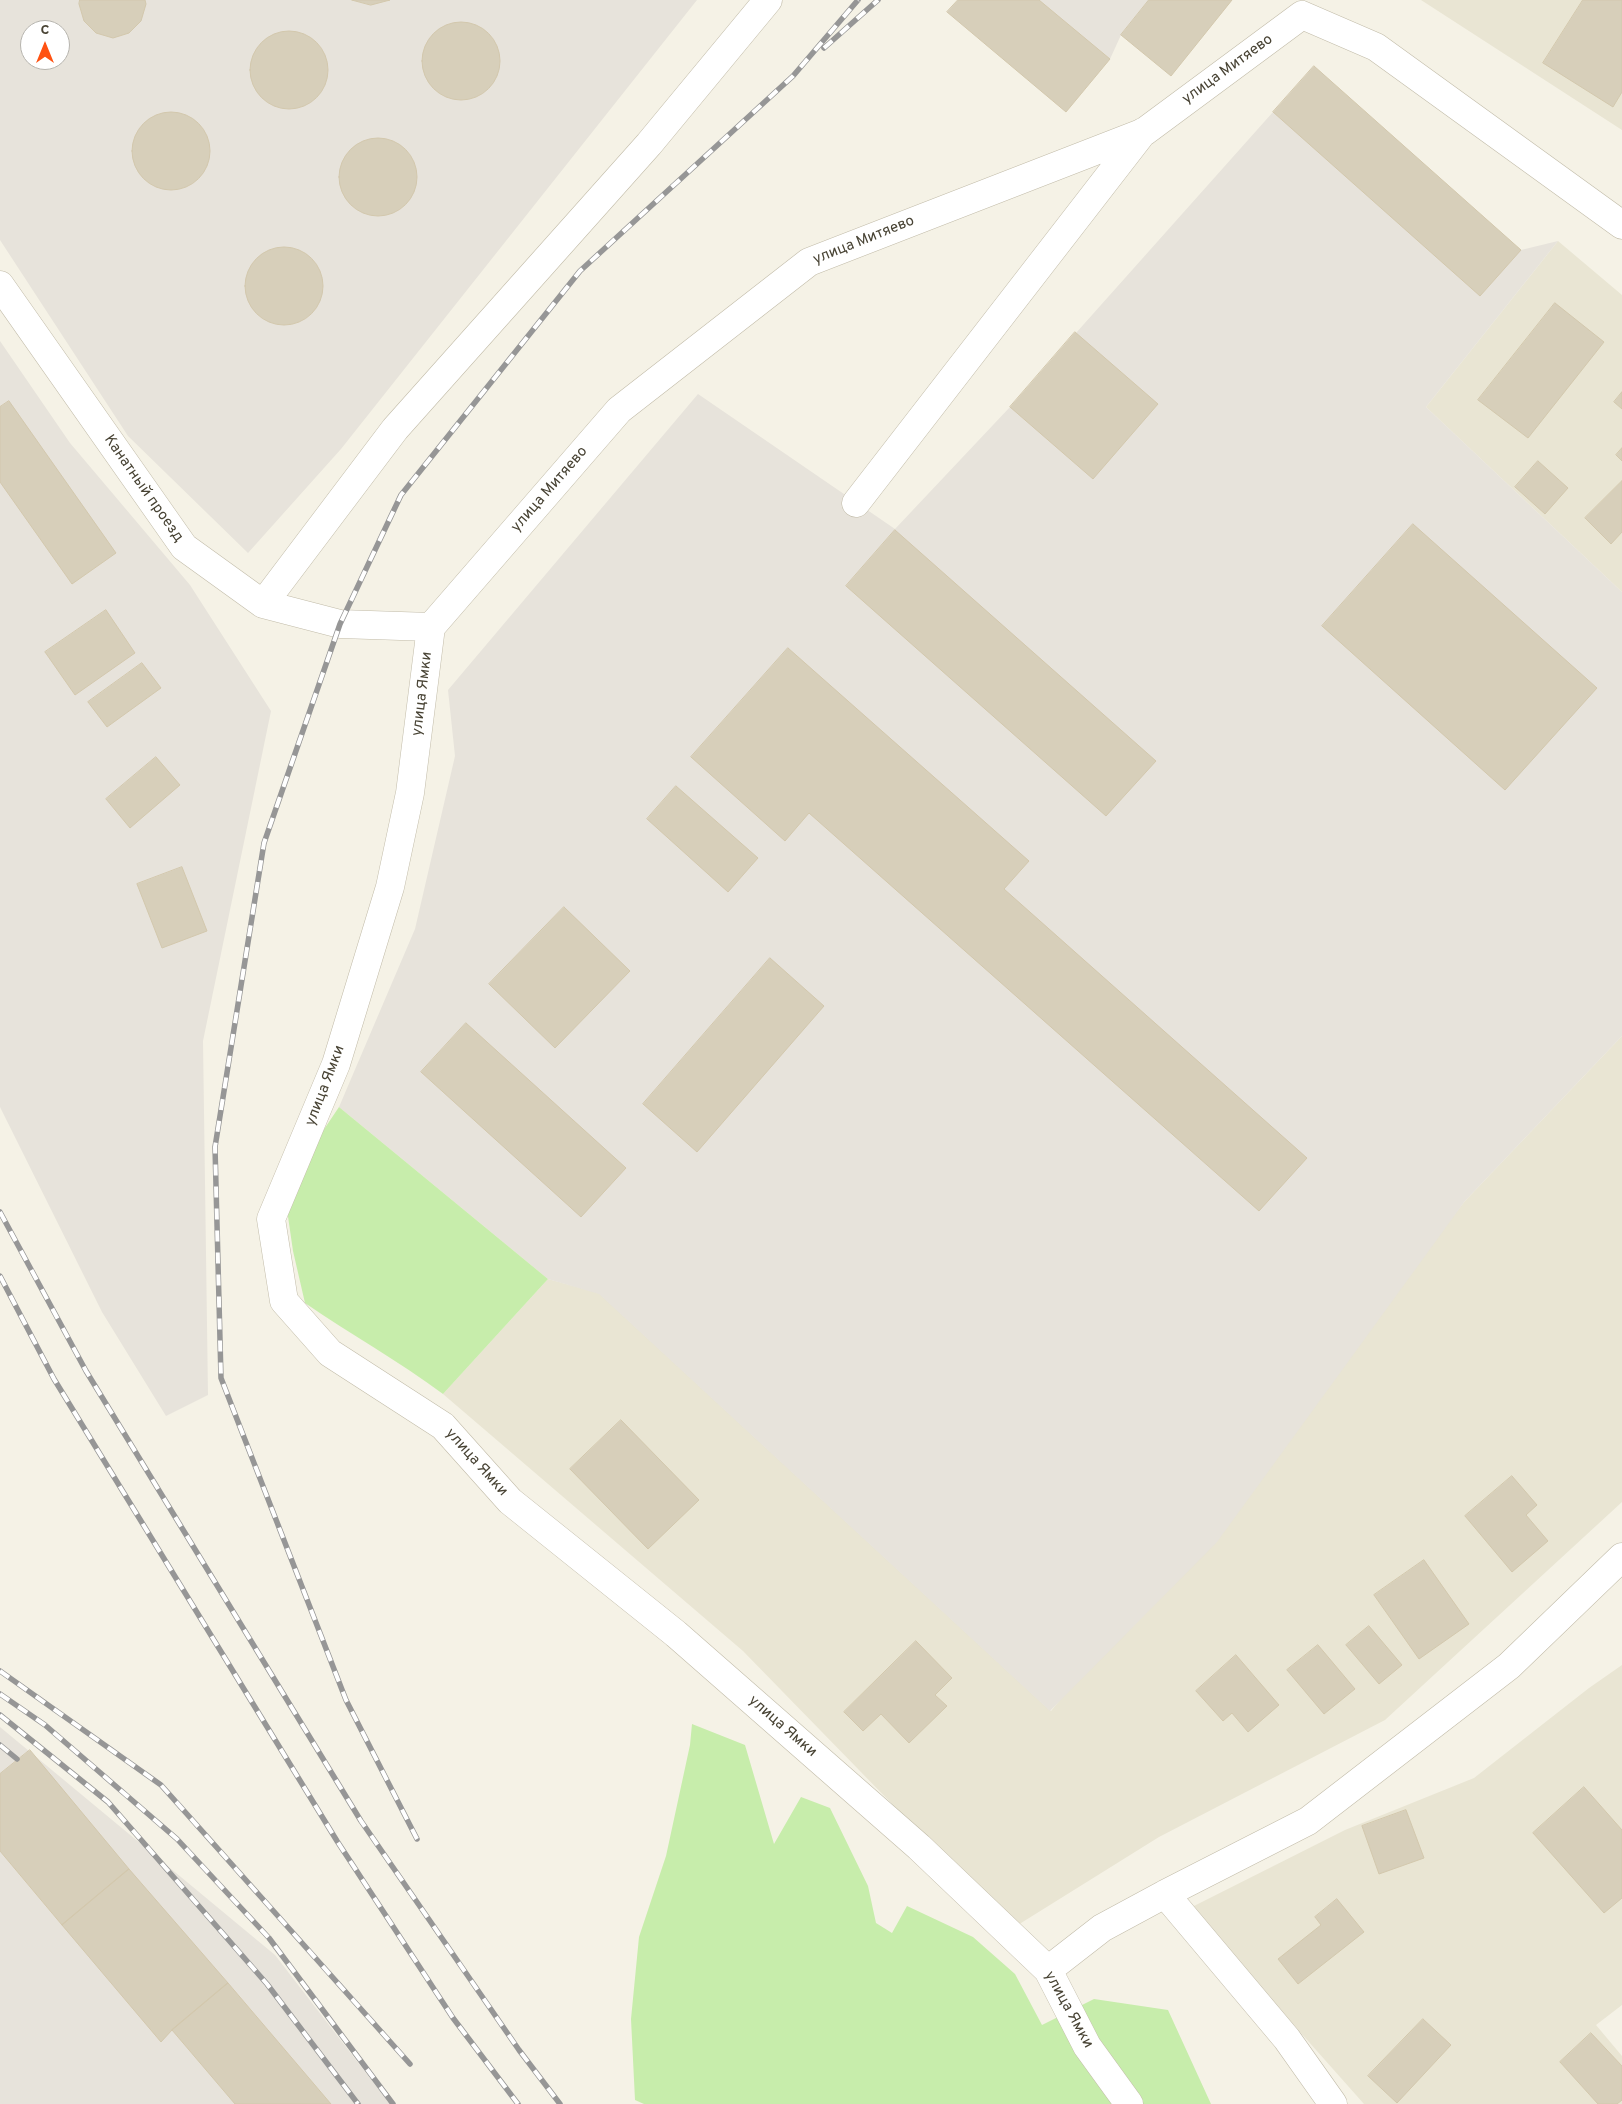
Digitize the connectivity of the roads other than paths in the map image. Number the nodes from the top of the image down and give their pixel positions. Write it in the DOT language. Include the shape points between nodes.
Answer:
graph roads {
  1 [pos="768,0"];
  2 [pos="1308,8"];
  3 [pos="1144,132"];
  4 [pos="1622,225"];
  5 [pos="0,285"];
  6 [pos="856,503"];
  7 [pos="263,604"];
  8 [pos="432,627"];
  9 [pos="1622,1557"];
  10 [pos="1164,1894"];
  11 [pos="1048,1970"];
  12 [pos="1128,2104"];
  13 [pos="1333,2104"];
  1 -- 7 [label="street" via="649,144 395,429"];
  2 -- 3 [label="street, улица Митяево"];
  2 -- 4 [label="street, улица Митяево" via="1376,48"];
  3 -- 6 [label="street"];
  3 -- 8 [label="street, улица Митяево" via="810,262 619,410"];
  5 -- 7 [label="street, Канатный проезд" via="184,547"];
  7 -- 8 [label="street, Канатный проезд" via="340,624"];
  8 -- 11 [label="street, улица Ямки" via="410,793 390,887 336,1064 271,1219 284,1301 330,1353 443,1426 510,1501 683,1641 919,1847"];
  9 -- 10 [label="street" via="1509,1666 1308,1821"];
  10 -- 11 [label="street" via="1102,1928"];
  10 -- 13 [label="street" via="1287,2039"];
  11 -- 12 [label="street, улица Ямки" via="1087,2046"];
}
